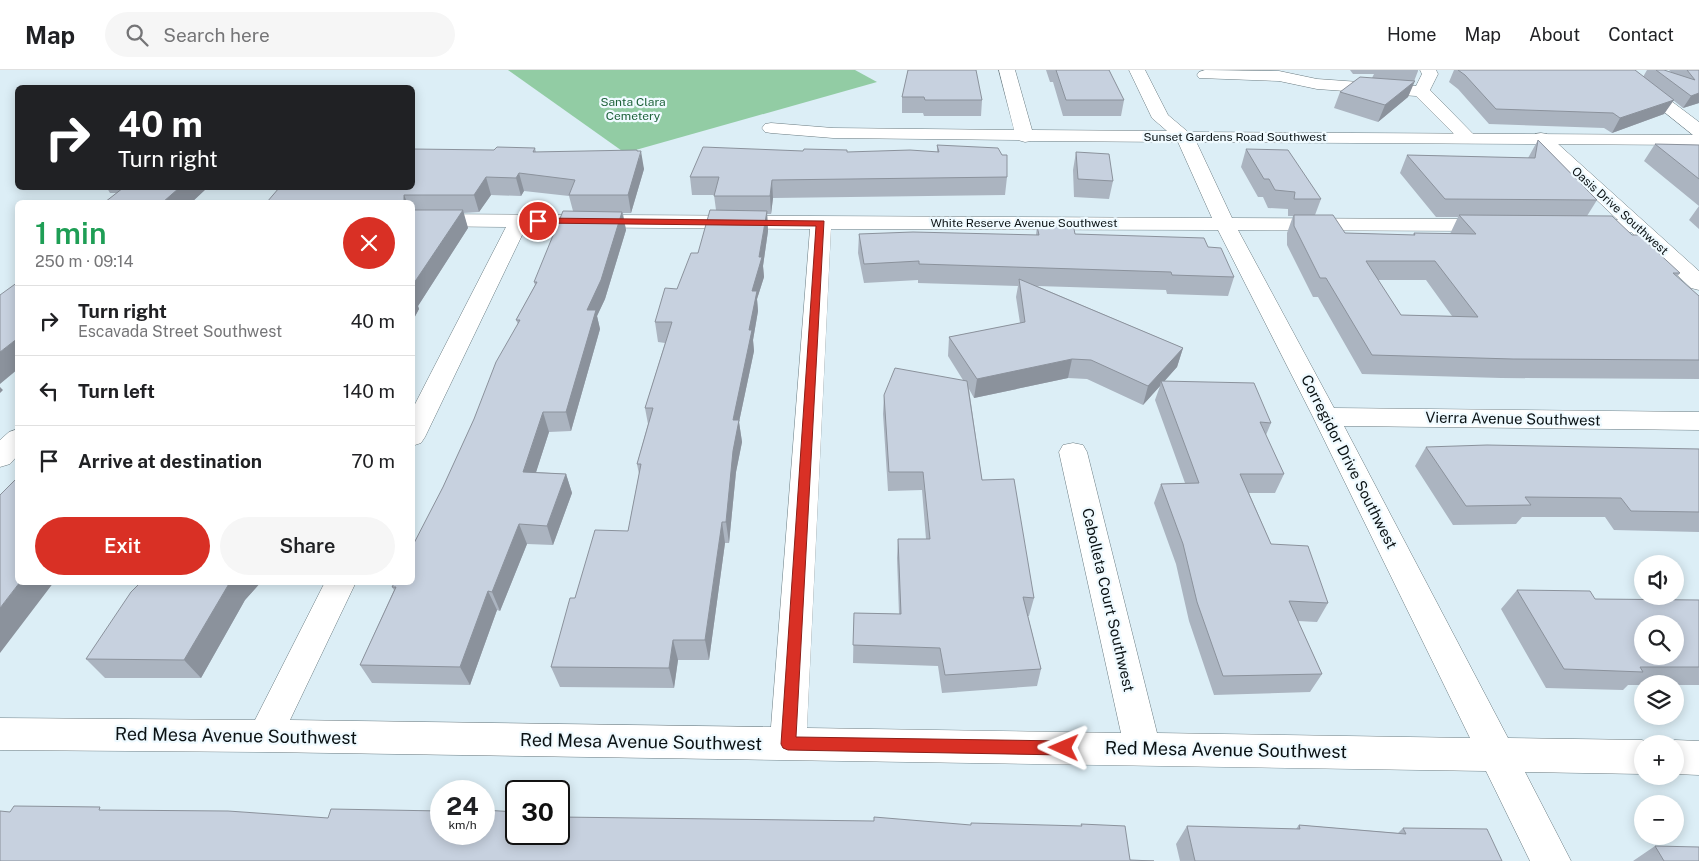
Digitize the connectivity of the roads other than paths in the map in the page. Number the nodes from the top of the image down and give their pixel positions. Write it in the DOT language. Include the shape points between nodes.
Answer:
graph roads {
  1 [pos="1008,70"];
  2 [pos="1137,70"];
  3 [pos="1428,70"];
  4 [pos="1620,70"];
  5 [pos="1205,75"];
  6 [pos="1421,91"];
  7 [pos="771,128"];
  8 [pos="1699,131"];
  9 [pos="1025,137"];
  10 [pos="1185,137"];
  11 [pos="1468,138"];
  12 [pos="1541,138"];
  13 [pos="1699,140"];
  14 [pos="415,220"];
  15 [pos="519,221"];
  16 [pos="821,223"];
  17 [pos="1224,223"];
  18 [pos="1508,225"];
  19 [pos="1567,225"];
  20 [pos="1636,226"];
  21 [pos="1699,283"];
  22 [pos="1326,417"];
  23 [pos="1699,421"];
  24 [pos="415,431"];
  25 [pos="15,441"];
  26 [pos="1073,452"];
  27 [pos="0,457"];
  28 [pos="340,585"];
  29 [pos="0,734"];
  30 [pos="265,736"];
  31 [pos="788,744"];
  32 [pos="1143,749"];
  33 [pos="1497,754"];
  34 [pos="1634,757"];
  35 [pos="1684,757"];
  36 [pos="1699,758"];
  37 [pos="1551,861"];
  1 -- 9 [label="street"];
  2 -- 10 [label="street, Corregidor Drive Southwest" via="1162,118"];
  3 -- 6 [label="street" via="1430,74"];
  4 -- 8 [label="street"];
  5 -- 6 [label="street" via="1279,76 1318,84"];
  6 -- 11 [label="street"];
  7 -- 9 [label="street, Sunset Gardens Road Southwest" via="833,134"];
  9 -- 10 [label="street, Sunset Gardens Road Southwest"];
  10 -- 11 [label="street, Sunset Gardens Road Southwest"];
  10 -- 17 [label="street, Corregidor Drive Southwest"];
  11 -- 12 [label="street, Sunset Gardens Road Southwest"];
  12 -- 13 [label="street, Sunset Gardens Road Southwest"];
  12 -- 20 [label="street, Oasis Drive Southwest"];
  14 -- 15 [label="street, White Reserve Avenue Southwest"];
  15 -- 16 [label="street, White Reserve Avenue Southwest"];
  15 -- 24 [label="street"];
  16 -- 17 [label="street, White Reserve Avenue Southwest"];
  16 -- 31 [label="street"];
  17 -- 18 [label="street, White Reserve Avenue Southwest"];
  17 -- 22 [label="street, Corregidor Drive Southwest"];
  19 -- 20 [label="street"];
  20 -- 21 [label="street, Oasis Drive Southwest"];
  22 -- 23 [label="street, Vierra Avenue Southwest"];
  22 -- 33 [label="street, Corregidor Drive Southwest"];
  25 -- 27 [label="street"];
  26 -- 32 [label="street, Cebolleta Court Southwest"];
  28 -- 30 [label="street"];
  29 -- 30 [label="street, Red Mesa Avenue Southwest"];
  30 -- 31 [label="street, Red Mesa Avenue Southwest"];
  31 -- 32 [label="street, Red Mesa Avenue Southwest"];
  32 -- 33 [label="street, Red Mesa Avenue Southwest"];
  33 -- 34 [label="street, Red Mesa Avenue Southwest"];
  33 -- 37 [label="street, Corregidor Drive Southwest"];
  35 -- 36 [label="street"];
}
